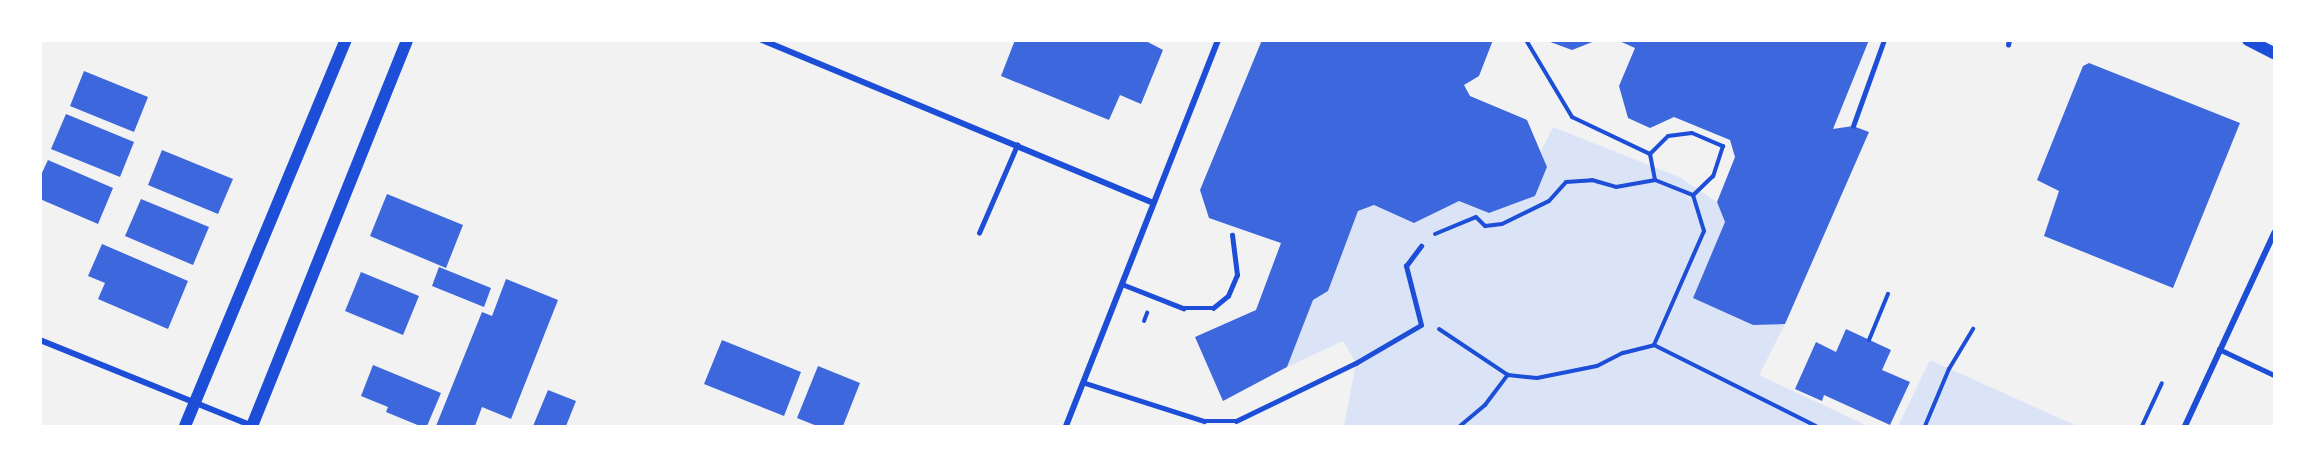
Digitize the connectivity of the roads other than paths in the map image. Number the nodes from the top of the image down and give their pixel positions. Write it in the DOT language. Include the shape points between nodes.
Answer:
graph roads {
  1 [pos="346,40"];
  2 [pos="407,40"];
  3 [pos="762,40"];
  4 [pos="1218,40"];
  5 [pos="1884,40"];
  6 [pos="2248,40"];
  7 [pos="2274,53"];
  8 [pos="1853,126"];
  9 [pos="1017,145"];
  10 [pos="1153,202"];
  11 [pos="978,233"];
  12 [pos="2274,233"];
  13 [pos="1232,235"];
  14 [pos="1421,246"];
  15 [pos="1122,284"];
  16 [pos="40,340"];
  17 [pos="2219,349"];
  18 [pos="2274,375"];
  19 [pos="1085,383"];
  20 [pos="195,403"];
  21 [pos="184,426"];
  22 [pos="253,426"];
  23 [pos="1066,426"];
  24 [pos="2185,426"];
  1 -- 20 [label="main road"];
  2 -- 22 [label="main road"];
  3 -- 9 [label="street"];
  4 -- 10 [label="street"];
  5 -- 8 [label="lane"];
  6 -- 7 [label="main road"];
  9 -- 10 [label="street"];
  9 -- 11 [label="lane"];
  10 -- 15 [label="street"];
  12 -- 17 [label="street"];
  13 -- 15 [label="lane" via="1237,275 1228,296 1213,308 1183,308"];
  14 -- 19 [label="lane" via="1406,266 1421,325 1356,363 1236,421 1204,421"];
  15 -- 19 [label="street"];
  16 -- 20 [label="street"];
  17 -- 18 [label="lane"];
  17 -- 24 [label="street"];
  19 -- 23 [label="street"];
  20 -- 21 [label="main road"];
  20 -- 22 [label="street"];
}
